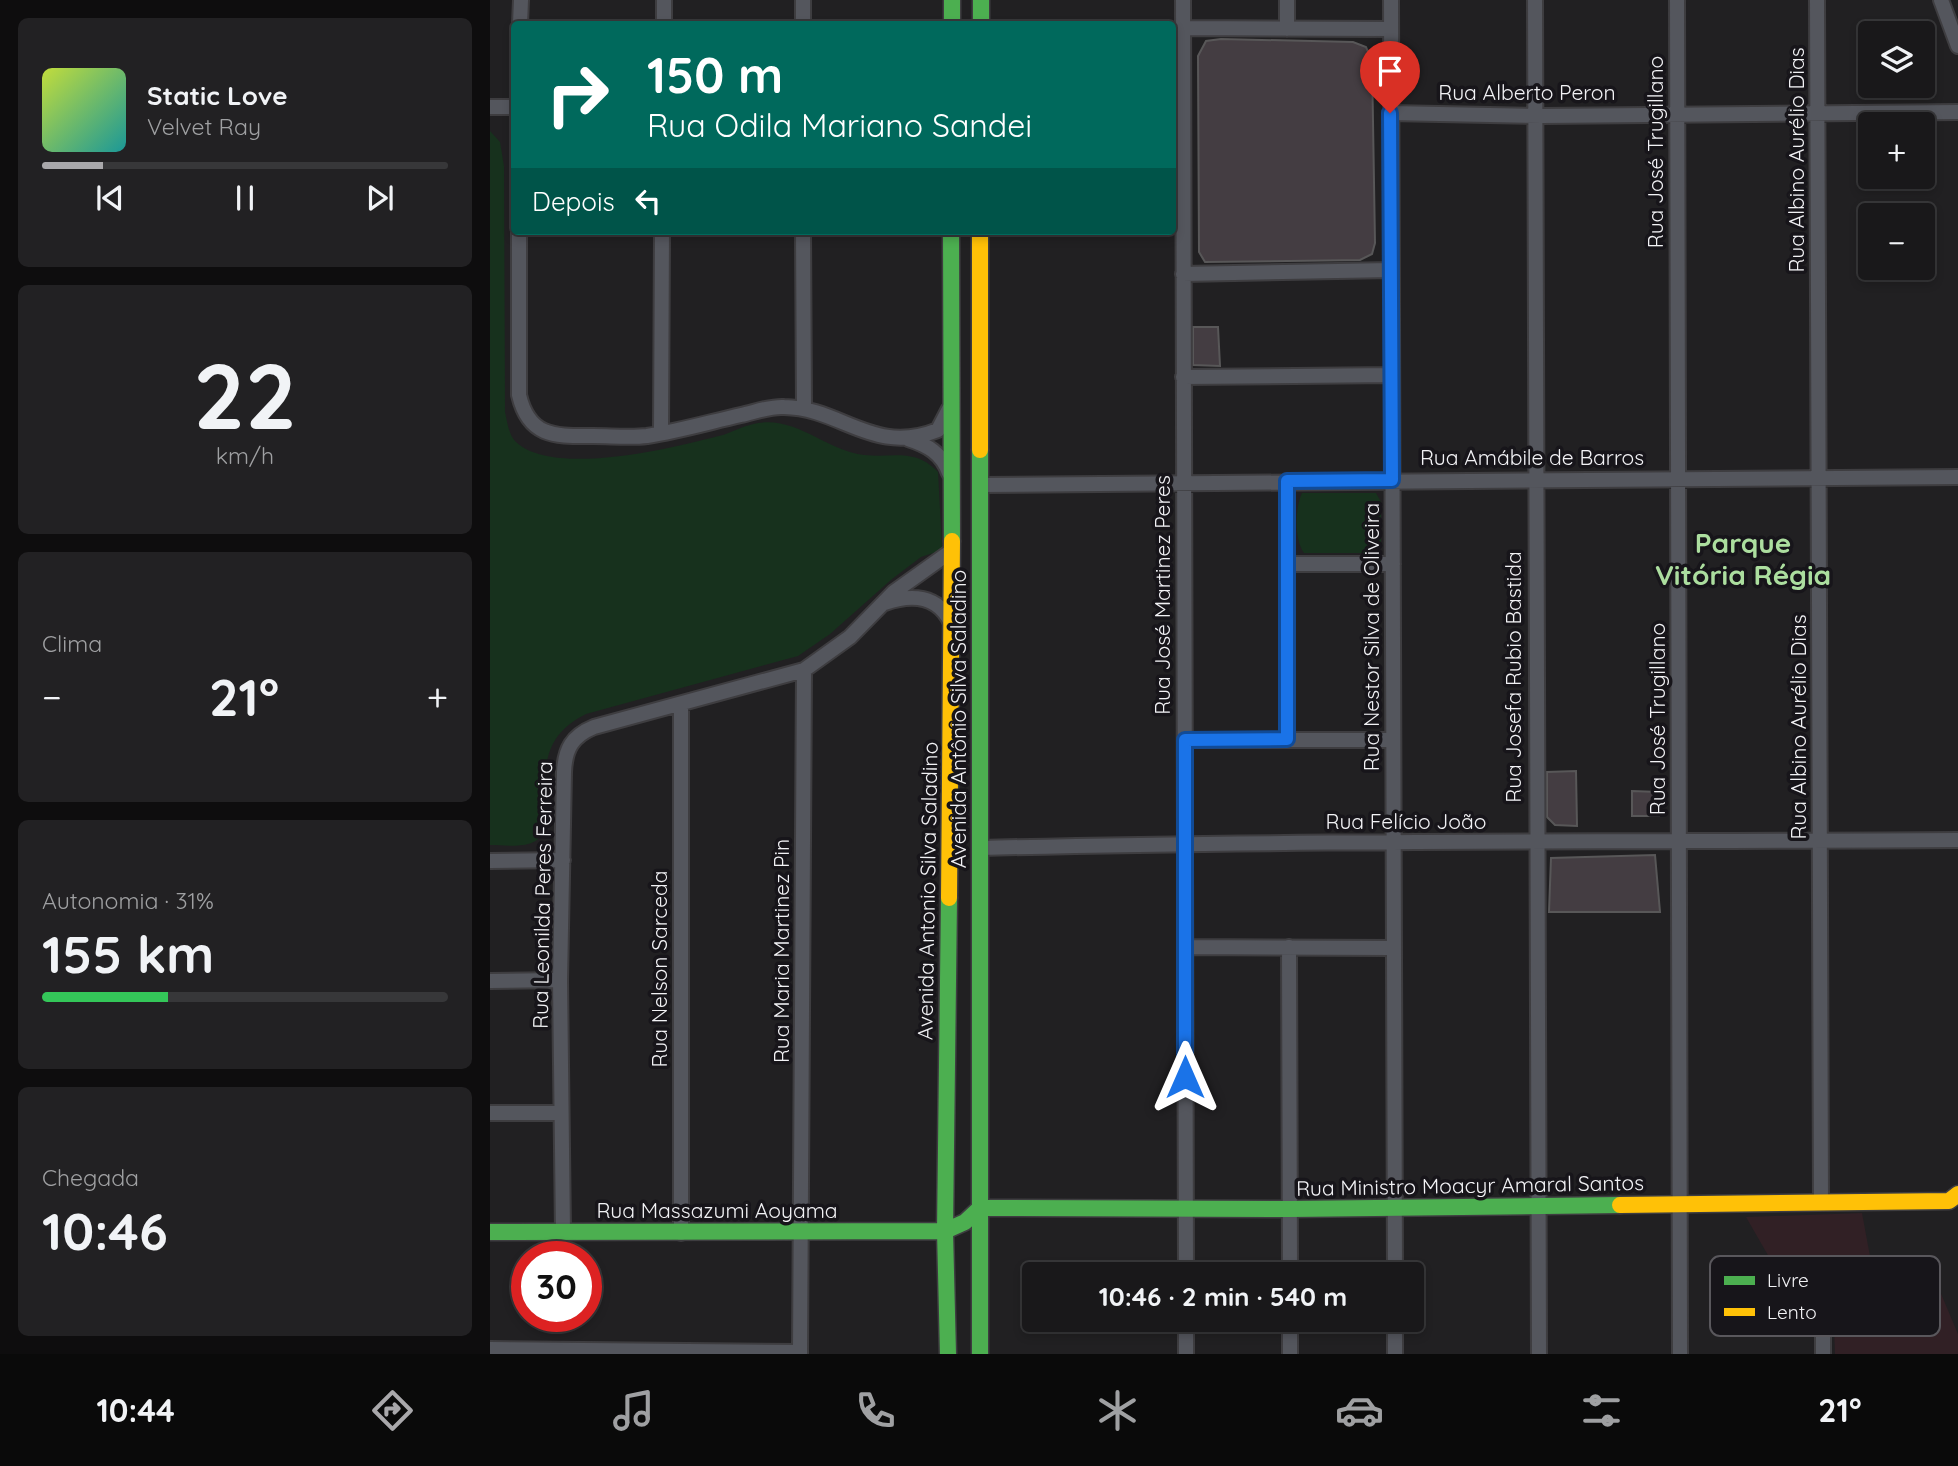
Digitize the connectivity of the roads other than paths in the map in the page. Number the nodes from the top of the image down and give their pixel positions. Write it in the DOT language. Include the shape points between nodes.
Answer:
graph roads {
  1 [pos="521,0"];
  2 [pos="664,0"];
  3 [pos="803,0"];
  4 [pos="952,0"];
  5 [pos="981,0"];
  6 [pos="1183,0"];
  7 [pos="1287,0"];
  8 [pos="1391,0"];
  9 [pos="1535,0"];
  10 [pos="1677,0"];
  11 [pos="1817,0"];
  12 [pos="1941,0"];
  13 [pos="520,21"];
  14 [pos="664,21"];
  15 [pos="803,21"];
  16 [pos="952,21"];
  17 [pos="981,21"];
  18 [pos="1183,28"];
  19 [pos="1287,29"];
  20 [pos="1391,29"];
  21 [pos="1958,46"];
  22 [pos="490,107"];
  23 [pos="511,107"];
  24 [pos="1958,112"];
  25 [pos="1390,113"];
  26 [pos="1678,114"];
  27 [pos="1817,115"];
  28 [pos="1535,116"];
  29 [pos="1177,123"];
  30 [pos="519,235"];
  31 [pos="662,235"];
  32 [pos="803,235"];
  33 [pos="951,235"];
  34 [pos="980,235"];
  35 [pos="1391,270"];
  36 [pos="1183,274"];
  37 [pos="1392,375"];
  38 [pos="1183,377"];
  39 [pos="804,407"];
  40 [pos="950,408"];
  41 [pos="661,432"];
  42 [pos="903,437"];
  43 [pos="950,475"];
  44 [pos="1818,477"];
  45 [pos="1958,477"];
  46 [pos="1678,478"];
  47 [pos="1534,479"];
  48 [pos="1392,480"];
  49 [pos="1184,481"];
  50 [pos="1287,481"];
  51 [pos="980,485"];
  52 [pos="950,552"];
  53 [pos="1287,564"];
  54 [pos="1393,564"];
  55 [pos="884,603"];
  56 [pos="952,626"];
  57 [pos="804,670"];
  58 [pos="952,695"];
  59 [pos="681,704"];
  60 [pos="1287,739"];
  61 [pos="1185,740"];
  62 [pos="1392,740"];
  63 [pos="1958,840"];
  64 [pos="1680,841"];
  65 [pos="1821,841"];
  66 [pos="1185,843"];
  67 [pos="1535,843"];
  68 [pos="1394,844"];
  69 [pos="980,848"];
  70 [pos="563,860"];
  71 [pos="490,861"];
  72 [pos="1185,947"];
  73 [pos="1289,947"];
  74 [pos="1393,948"];
  75 [pos="560,980"];
  76 [pos="490,981"];
  77 [pos="490,1113"];
  78 [pos="561,1113"];
  79 [pos="1958,1194"];
  80 [pos="1821,1202"];
  81 [pos="1539,1204"];
  82 [pos="1680,1205"];
  83 [pos="1186,1207"];
  84 [pos="1395,1207"];
  85 [pos="980,1208"];
  86 [pos="1290,1209"];
  87 [pos="945,1231"];
  88 [pos="490,1232"];
  89 [pos="564,1232"];
  90 [pos="802,1232"];
  91 [pos="681,1233"];
  92 [pos="1186,1262"];
  93 [pos="1290,1262"];
  94 [pos="1395,1262"];
  95 [pos="1186,1332"];
  96 [pos="1290,1332"];
  97 [pos="1395,1332"];
  98 [pos="1823,1336"];
  99 [pos="490,1349"];
  100 [pos="800,1353"];
  101 [pos="948,1354"];
  102 [pos="980,1354"];
  103 [pos="1186,1354"];
  104 [pos="1290,1354"];
  105 [pos="1395,1354"];
  106 [pos="1539,1354"];
  107 [pos="1680,1354"];
  108 [pos="1823,1354"];
  1 -- 13 [label="street"];
  2 -- 14 [label="street"];
  3 -- 15 [label="street"];
  4 -- 16 [label="main road"];
  5 -- 17 [label="main road"];
  6 -- 18 [label="street, Rua José Martinez Peres"];
  7 -- 19 [label="street"];
  8 -- 20 [label="street, Rua Nestor Silva de Oliveira"];
  9 -- 28 [label="street, Rua Josefa Rubio Bastida"];
  10 -- 26 [label="street, Rua José Trugillano"];
  11 -- 27 [label="street, Rua Albino Aurélio Dias"];
  12 -- 21 [label="street"];
  18 -- 19 [label="street"];
  18 -- 29 [label="street, Rua José Martinez Peres"];
  19 -- 20 [label="street"];
  20 -- 25 [label="street, Rua Nestor Silva de Oliveira"];
  22 -- 23 [label="street"];
  24 -- 27 [label="street, Rua Alberto Peron"];
  25 -- 28 [label="street, Rua Alberto Peron"];
  25 -- 35 [label="street, Rua Nestor Silva de Oliveira"];
  26 -- 27 [label="street, Rua Alberto Peron"];
  26 -- 28 [label="street, Rua Alberto Peron"];
  26 -- 46 [label="street, Rua José Trugillano"];
  27 -- 44 [label="street, Rua Albino Aurélio Dias"];
  28 -- 47 [label="street, Rua Josefa Rubio Bastida"];
  29 -- 36 [label="street, Rua José Martinez Peres"];
  30 -- 41 [label="street" via="519,395 523,410 544,432 558,436"];
  31 -- 41 [label="street"];
  32 -- 39 [label="street"];
  33 -- 40 [label="main road, Avenida Antônio Silva Saladino"];
  34 -- 51 [label="main road, Avenida Antônio Silva Saladino"];
  35 -- 36 [label="street"];
  35 -- 37 [label="street, Rua Nestor Silva de Oliveira"];
  36 -- 38 [label="street, Rua José Martinez Peres"];
  37 -- 38 [label="street"];
  37 -- 48 [label="street, Rua Nestor Silva de Oliveira"];
  38 -- 49 [label="street, Rua José Martinez Peres"];
  39 -- 41 [label="street" via="779,407"];
  39 -- 42 [label="street" via="870,435"];
  40 -- 42 [label="street" via="938,430"];
  40 -- 43 [label="main road, Avenida Antônio Silva Saladino"];
  42 -- 43 [label="street" via="931,449"];
  43 -- 52 [label="main road, Avenida Antônio Silva Saladino"];
  44 -- 45 [label="street, Rua Amábile de Barros"];
  44 -- 46 [label="street, Rua Amábile de Barros"];
  44 -- 65 [label="street, Rua Albino Aurélio Dias"];
  46 -- 47 [label="street, Rua Amábile de Barros"];
  46 -- 64 [label="street, Rua José Trugillano"];
  47 -- 48 [label="street, Rua Amábile de Barros"];
  47 -- 67 [label="street, Rua Josefa Rubio Bastida"];
  48 -- 50 [label="street, Rua Amábile de Barros"];
  48 -- 54 [label="street, Rua Nestor Silva de Oliveira"];
  49 -- 50 [label="street, Rua Amábile de Barros"];
  49 -- 51 [label="street, Rua Amábile de Barros"];
  49 -- 61 [label="street, Rua José Martinez Peres"];
  50 -- 53 [label="street"];
  51 -- 69 [label="main road, Avenida Antônio Silva Saladino"];
  52 -- 55 [label="street, Rua Leonilda Peres Ferreira"];
  52 -- 56 [label="main road, Avenida Antonio Silva Saladino"];
  53 -- 54 [label="street"];
  53 -- 60 [label="street"];
  54 -- 62 [label="street, Rua Nestor Silva de Oliveira"];
  55 -- 56 [label="street" via="911,596 924,598 941,608"];
  55 -- 57 [label="street, Rua Leonilda Peres Ferreira" via="850,637"];
  56 -- 58 [label="main road, Avenida Antonio Silva Saladino"];
  57 -- 59 [label="street, Rua Leonilda Peres Ferreira"];
  57 -- 90 [label="street, Rua Maria Martinez Pin"];
  58 -- 69 [label="main road" via="961,824"];
  58 -- 87 [label="main road, Avenida Antonio Silva Saladino"];
  59 -- 70 [label="street, Rua Leonilda Peres Ferreira" via="594,727 575,738 564,761"];
  59 -- 91 [label="street, Rua Nelson Sarceda"];
  60 -- 61 [label="street"];
  60 -- 62 [label="street"];
  61 -- 66 [label="street, Rua José Martinez Peres"];
  62 -- 68 [label="street, Rua Nestor Silva de Oliveira"];
  63 -- 65 [label="street, Rua Felício João"];
  64 -- 65 [label="street, Rua Felício João"];
  64 -- 67 [label="street, Rua Felício João"];
  64 -- 82 [label="street, Rua José Trugillano"];
  65 -- 80 [label="street, Rua Albino Aurélio Dias"];
  66 -- 68 [label="street, Rua Felício João"];
  66 -- 69 [label="street, Rua Felício João"];
  66 -- 72 [label="street, Rua José Martinez Peres"];
  67 -- 68 [label="street, Rua Felício João"];
  67 -- 81 [label="street, Rua Josefa Rubio Bastida"];
  68 -- 74 [label="street, Rua Nestor Silva de Oliveira"];
  69 -- 85 [label="main road, Avenida Antônio Silva Saladino"];
  70 -- 71 [label="street"];
  70 -- 75 [label="street, Rua Leonilda Peres Ferreira"];
  72 -- 73 [label="street"];
  72 -- 83 [label="street, Rua José Martinez Peres"];
  73 -- 74 [label="street"];
  73 -- 86 [label="street"];
  74 -- 84 [label="street, Rua Nestor Silva de Oliveira"];
  75 -- 76 [label="street"];
  75 -- 78 [label="street, Rua Leonilda Peres Ferreira"];
  77 -- 78 [label="street"];
  78 -- 89 [label="street, Rua Leonilda Peres Ferreira"];
  79 -- 80 [label="main road, Rua Ministro Moacyr Amaral Santos" via="1949,1201"];
  80 -- 82 [label="main road, Rua Ministro Moacyr Amaral Santos"];
  81 -- 82 [label="main road, Rua Ministro Moacyr Amaral Santos"];
  81 -- 84 [label="main road, Rua Ministro Moacyr Amaral Santos"];
  81 -- 106 [label="street, Rua Josefa Rubio Bastida"];
  82 -- 107 [label="street, Rua José Trugillano"];
  83 -- 85 [label="main road, Rua Ministro Moacyr Amaral Santos"];
  83 -- 86 [label="main road, Rua Ministro Moacyr Amaral Santos"];
  83 -- 92 [label="street, Rua José Martinez Peres"];
  84 -- 86 [label="main road, Rua Ministro Moacyr Amaral Santos"];
  84 -- 94 [label="street, Rua Nestor Silva de Oliveira"];
  85 -- 87 [label="main road"];
  85 -- 102 [label="main road"];
  86 -- 93 [label="street"];
  87 -- 90 [label="main road, Rua Massazumi Aoyama"];
  87 -- 101 [label="main road, Avenida Antonio Silva Saladino"];
  88 -- 89 [label="main road, Rua Massazumi Aoyama"];
  89 -- 91 [label="main road, Rua Massazumi Aoyama"];
  90 -- 91 [label="main road, Rua Massazumi Aoyama"];
  90 -- 100 [label="street, Rua Maria Martinez Pin"];
  95 -- 103 [label="street"];
  96 -- 104 [label="street"];
  97 -- 105 [label="street"];
  98 -- 108 [label="street"];
  99 -- 100 [label="street"];
}
